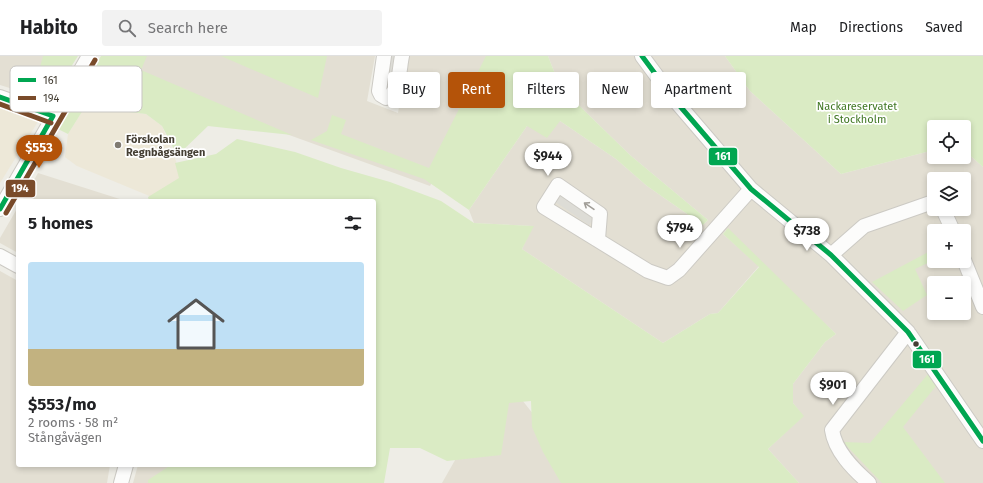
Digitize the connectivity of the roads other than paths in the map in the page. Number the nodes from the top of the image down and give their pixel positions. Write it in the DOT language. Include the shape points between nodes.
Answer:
graph roads {
  1 [pos="90,56"];
  2 [pos="384,56"];
  3 [pos="402,56"];
  4 [pos="642,56"];
  5 [pos="84,66"];
  6 [pos="0,97"];
  7 [pos="10,101"];
  8 [pos="42,112"];
  9 [pos="56,112"];
  10 [pos="53,116"];
  11 [pos="751,189"];
  12 [pos="927,204"];
  13 [pos="0,209"];
  14 [pos="598,239"];
  15 [pos="831,255"];
  16 [pos="0,256"];
  17 [pos="16,265"];
  18 [pos="967,268"];
  19 [pos="983,307"];
  20 [pos="908,332"];
  21 [pos="983,441"];
  22 [pos="126,467"];
  23 [pos="122,483"];
  24 [pos="869,483"];
  1 -- 5 [label="street"];
  2 -- 3 [label="street" via="379,91 386,98 395,90"];
  4 -- 11 [label="street" via="673,98"];
  6 -- 7 [label="street"];
  8 -- 10 [label="street"];
  9 -- 10 [label="street"];
  10 -- 13 [label="street"];
  11 -- 14 [label="street" via="679,270 668,278 648,271"];
  11 -- 15 [label="street"];
  12 -- 15 [label="street" via="864,226"];
  15 -- 20 [label="street"];
  16 -- 17 [label="street"];
  18 -- 19 [label="street"];
  20 -- 21 [label="street"];
  20 -- 24 [label="street" via="832,430 834,442"];
  22 -- 23 [label="street"];
}
